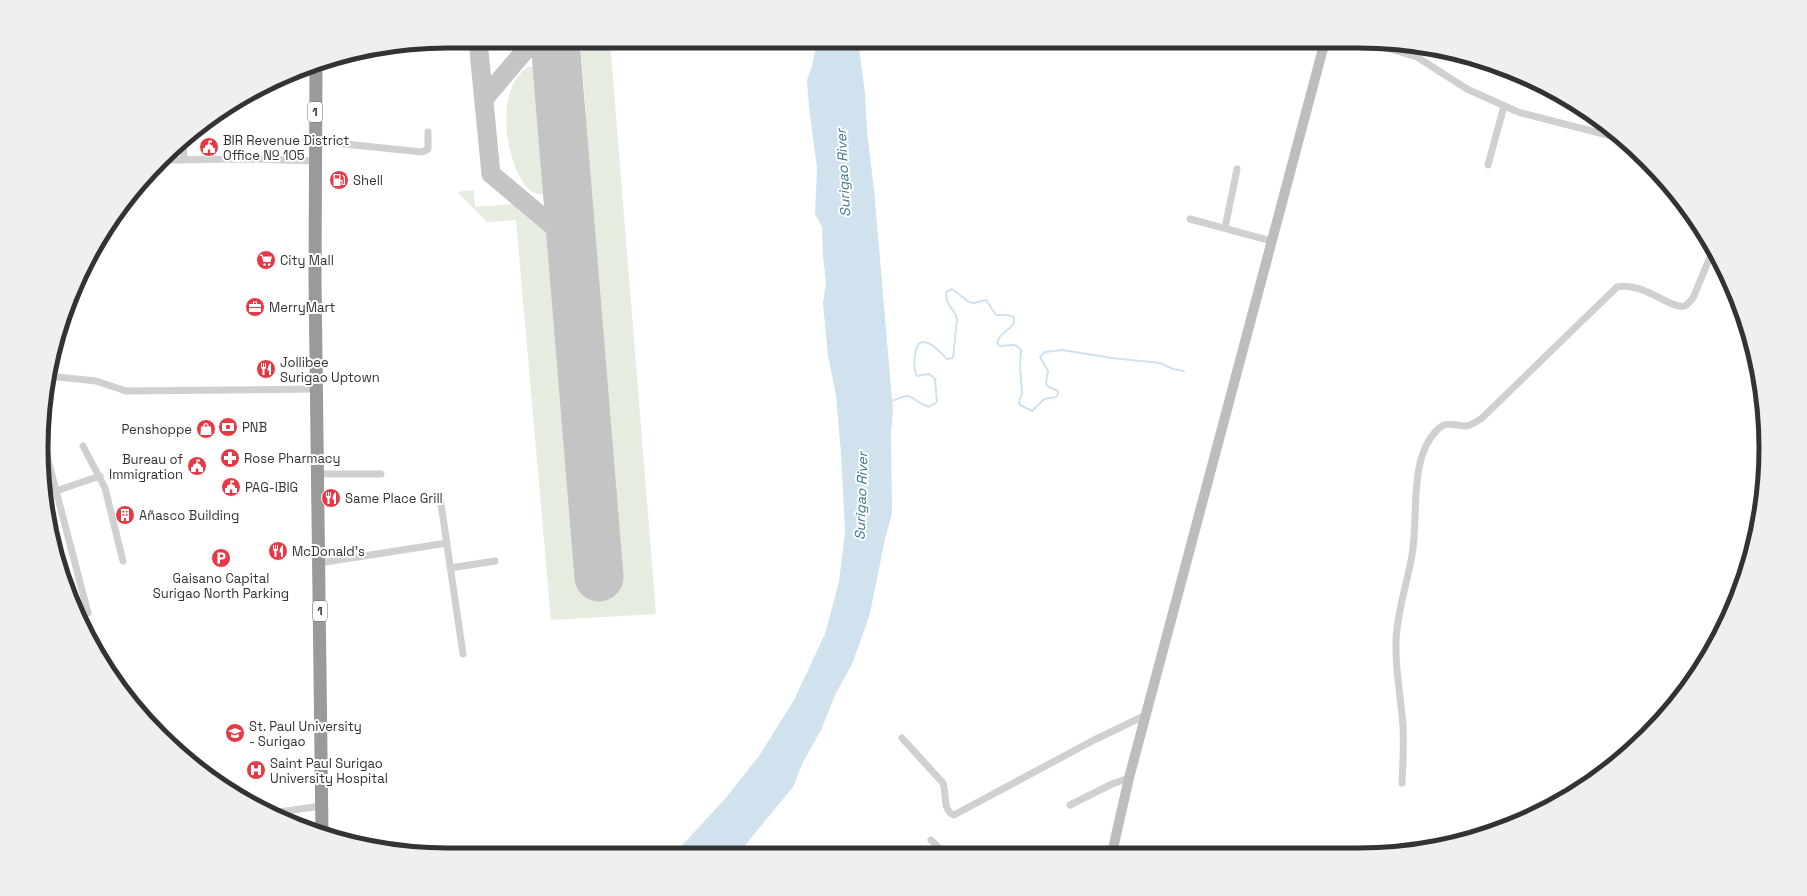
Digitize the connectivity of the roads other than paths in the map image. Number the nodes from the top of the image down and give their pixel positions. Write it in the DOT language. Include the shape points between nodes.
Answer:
graph roads {
  1 [pos="1323,48"];
  2 [pos="1390,49"];
  3 [pos="316,70"];
  4 [pos="1504,106"];
  5 [pos="428,132"];
  6 [pos="1608,135"];
  7 [pos="315,141"];
  8 [pos="183,148"];
  9 [pos="170,160"];
  10 [pos="184,160"];
  11 [pos="315,161"];
  12 [pos="1488,165"];
  13 [pos="1237,169"];
  14 [pos="1190,219"];
  15 [pos="1225,228"];
  16 [pos="1272,241"];
  17 [pos="1709,256"];
  18 [pos="55,377"];
  19 [pos="316,389"];
  20 [pos="83,446"];
  21 [pos="49,462"];
  22 [pos="317,474"];
  23 [pos="380,474"];
  24 [pos="100,476"];
  25 [pos="56,491"];
  26 [pos="440,497"];
  27 [pos="447,543"];
  28 [pos="122,561"];
  29 [pos="495,561"];
  30 [pos="318,563"];
  31 [pos="450,568"];
  32 [pos="88,613"];
  33 [pos="463,654"];
  34 [pos="1146,715"];
  35 [pos="902,738"];
  36 [pos="1129,778"];
  37 [pos="1402,783"];
  38 [pos="1070,805"];
  39 [pos="322,806"];
  40 [pos="281,812"];
  41 [pos="322,828"];
  42 [pos="931,840"];
  43 [pos="939,848"];
  44 [pos="1113,848"];
  1 -- 16 [label="street"];
  2 -- 4 [label="street" via="1421,59 1450,80"];
  3 -- 7 [label="highway, 1"];
  4 -- 6 [label="street"];
  4 -- 12 [label="street"];
  5 -- 7 [label="street" via="428,148 422,152"];
  7 -- 11 [label="highway, 1"];
  8 -- 10 [label="street"];
  9 -- 10 [label="street"];
  10 -- 11 [label="street"];
  11 -- 19 [label="highway, 1"];
  13 -- 15 [label="street"];
  14 -- 15 [label="street"];
  15 -- 16 [label="street"];
  16 -- 34 [label="street"];
  17 -- 37 [label="street" via="1689,303 1678,306 1631,285 1617,287 1482,418 1469,425 1450,423 1441,426 1427,444 1421,459 1412,554 1400,606 1396,641 1404,738"];
  18 -- 19 [label="street" via="96,380 126,391"];
  19 -- 22 [label="highway, 1"];
  20 -- 24 [label="street"];
  21 -- 25 [label="street"];
  22 -- 23 [label="street"];
  22 -- 30 [label="highway, 1"];
  24 -- 25 [label="street"];
  24 -- 28 [label="street"];
  25 -- 32 [label="street"];
  26 -- 27 [label="street"];
  27 -- 30 [label="street"];
  27 -- 31 [label="street"];
  29 -- 31 [label="street"];
  30 -- 39 [label="highway, 1"];
  31 -- 33 [label="street"];
  34 -- 35 [label="street" via="954,815 946,808 943,783"];
  34 -- 36 [label="street"];
  36 -- 38 [label="street"];
  36 -- 44 [label="street"];
  39 -- 40 [label="street"];
  39 -- 41 [label="highway, 1"];
  42 -- 43 [label="street"];
}
